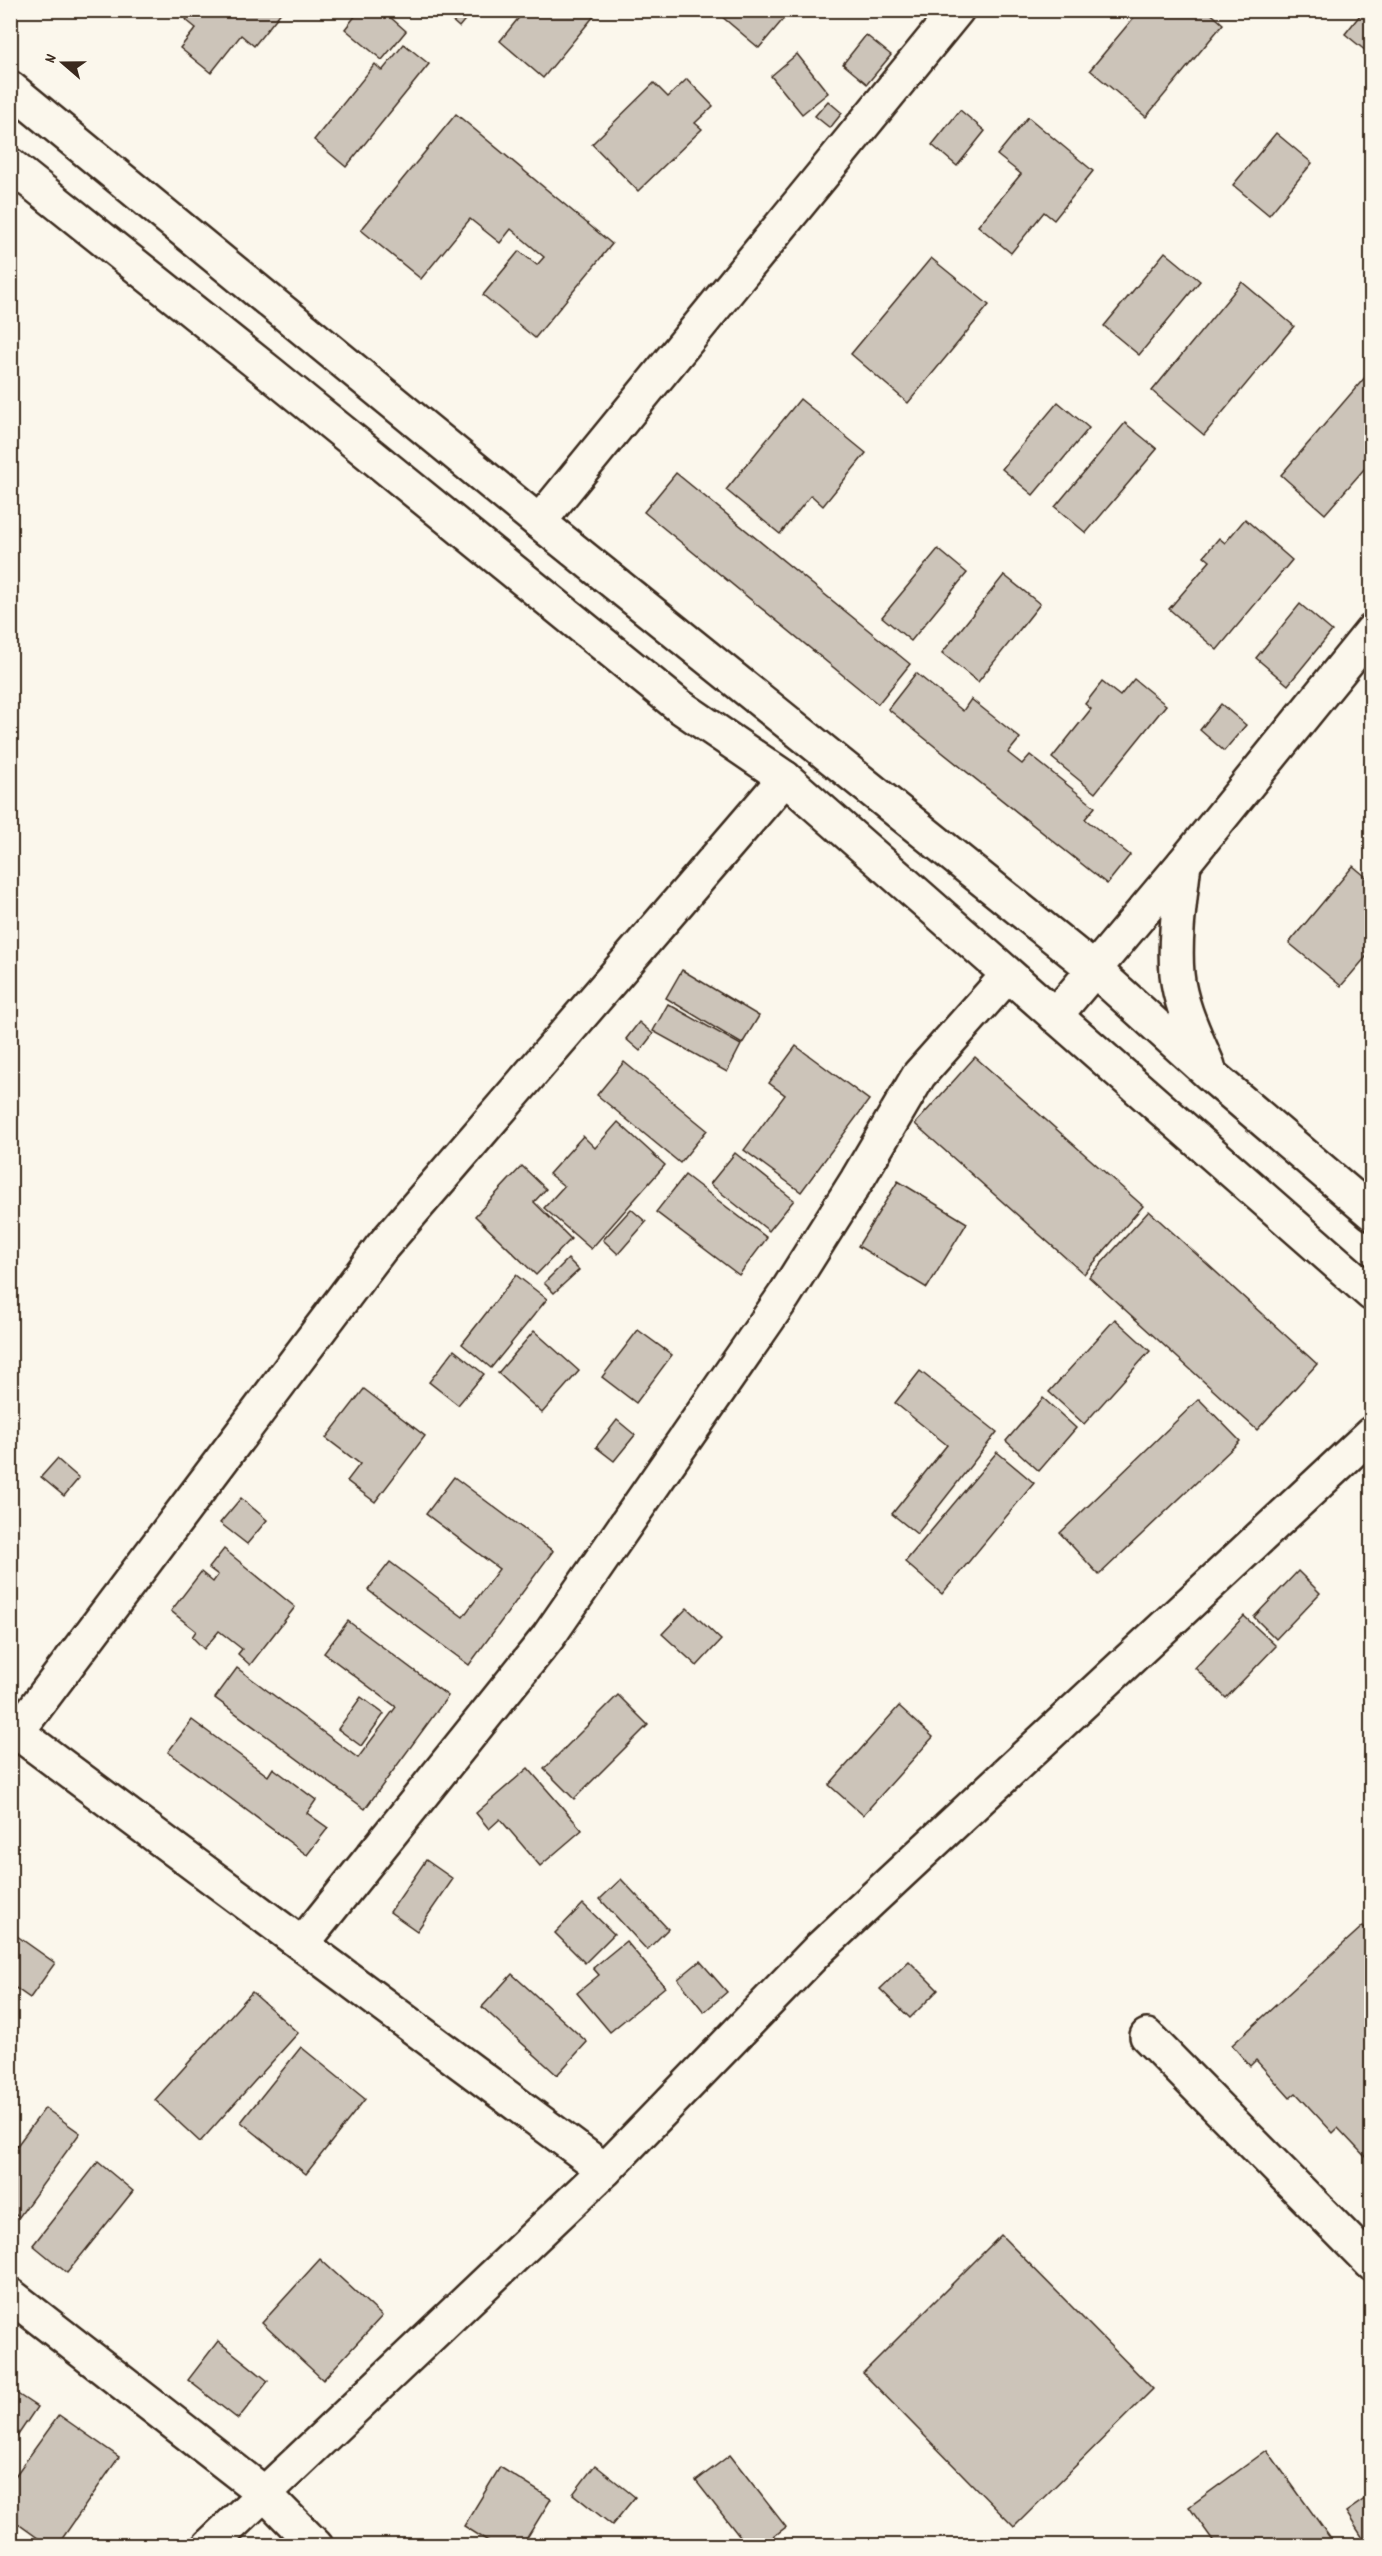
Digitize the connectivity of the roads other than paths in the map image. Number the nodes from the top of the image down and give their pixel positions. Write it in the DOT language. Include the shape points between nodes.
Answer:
graph roads {
  1 [pos="957,10"];
  2 [pos="10,88"];
  3 [pos="12,170"];
  4 [pos="539,522"];
  5 [pos="1371,631"];
  6 [pos="785,778"];
  7 [pos="1184,862"];
  8 [pos="1095,970"];
  9 [pos="1008,975"];
  10 [pos="1055,1016"];
  11 [pos="1212,1076"];
  12 [pos="1371,1213"];
  13 [pos="1371,1294"];
  14 [pos="1371,1433"];
  15 [pos="14,1730"];
  16 [pos="302,1944"];
  17 [pos="1147,2036"];
  18 [pos="605,2170"];
  19 [pos="1371,2264"];
  20 [pos="10,2295"];
  21 [pos="264,2493"];
  22 [pos="208,2546"];
  23 [pos="316,2546"];
  1 -- 4 [label="street"];
  2 -- 4 [label="street"];
  3 -- 6 [label="street" via="270,373 678,705"];
  4 -- 8 [label="street"];
  5 -- 7 [label="street"];
  6 -- 9 [label="street"];
  6 -- 15 [label="street" via="381,1248"];
  7 -- 8 [label="street"];
  7 -- 11 [label="street" via="1176,931 1177,976 1188,1017"];
  8 -- 10 [label="street"];
  8 -- 11 [label="street"];
  9 -- 10 [label="street"];
  9 -- 16 [label="street" via="919,1075 784,1296 548,1637"];
  10 -- 13 [label="street"];
  11 -- 12 [label="street"];
  14 -- 18 [label="street" via="819,1949"];
  15 -- 16 [label="street"];
  16 -- 18 [label="street"];
  17 -- 19 [label="street"];
  18 -- 21 [label="street"];
  20 -- 21 [label="street"];
  21 -- 22 [label="street"];
  21 -- 23 [label="street"];
}
